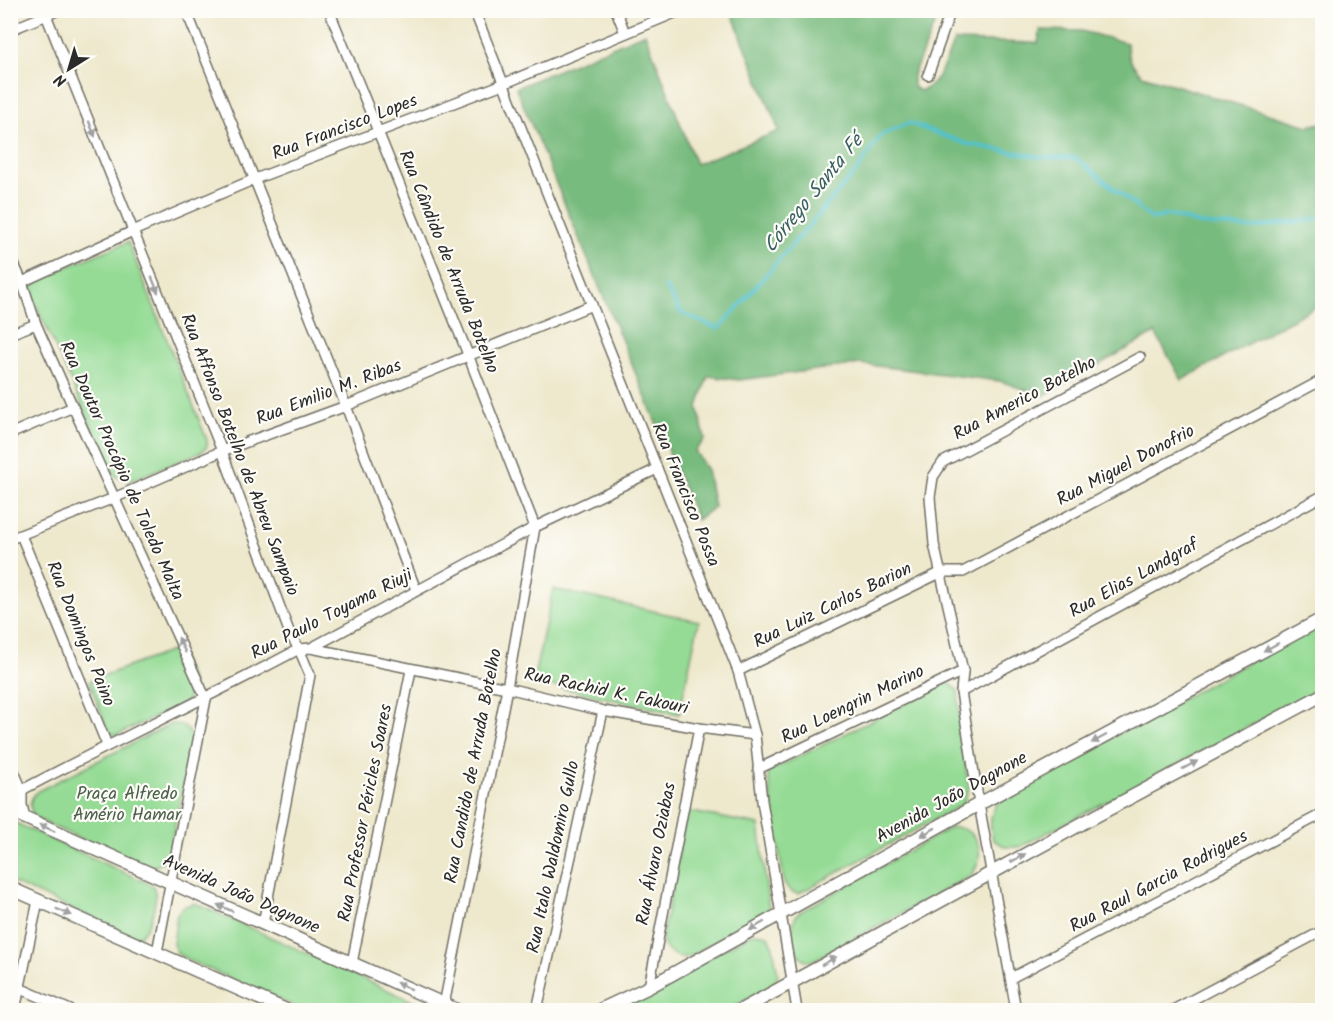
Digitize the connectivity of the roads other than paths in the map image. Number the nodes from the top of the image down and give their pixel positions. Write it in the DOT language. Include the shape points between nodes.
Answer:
graph roads {
  1 [pos="59,10"];
  2 [pos="186,10"];
  3 [pos="329,10"];
  4 [pos="474,10"];
  5 [pos="616,10"];
  6 [pos="682,10"];
  7 [pos="951,10"];
  8 [pos="46,14"];
  9 [pos="10,30"];
  10 [pos="625,33"];
  11 [pos="928,75"];
  12 [pos="503,84"];
  13 [pos="379,133"];
  14 [pos="255,179"];
  15 [pos="133,231"];
  16 [pos="10,255"];
  17 [pos="22,282"];
  18 [pos="592,305"];
  19 [pos="36,324"];
  20 [pos="10,334"];
  21 [pos="468,355"];
  22 [pos="1140,357"];
  23 [pos="1323,380"];
  24 [pos="346,406"];
  25 [pos="73,407"];
  26 [pos="10,434"];
  27 [pos="222,451"];
  28 [pos="657,469"];
  29 [pos="1323,496"];
  30 [pos="114,498"];
  31 [pos="535,527"];
  32 [pos="21,535"];
  33 [pos="10,539"];
  34 [pos="942,572"];
  35 [pos="416,590"];
  36 [pos="1323,619"];
  37 [pos="311,648"];
  38 [pos="300,649"];
  39 [pos="411,670"];
  40 [pos="738,670"];
  41 [pos="963,671"];
  42 [pos="507,688"];
  43 [pos="961,692"];
  44 [pos="1323,695"];
  45 [pos="206,699"];
  46 [pos="603,711"];
  47 [pos="699,728"];
  48 [pos="755,735"];
  49 [pos="107,745"];
  50 [pos="10,762"];
  51 [pos="758,769"];
  52 [pos="22,790"];
  53 [pos="10,800"];
  54 [pos="979,804"];
  55 [pos="10,811"];
  56 [pos="1323,814"];
  57 [pos="25,818"];
  58 [pos="992,873"];
  59 [pos="171,884"];
  60 [pos="10,888"];
  61 [pos="38,901"];
  62 [pos="781,912"];
  63 [pos="263,924"];
  64 [pos="1323,931"];
  65 [pos="157,952"];
  66 [pos="352,963"];
  67 [pos="1011,978"];
  68 [pos="793,981"];
  69 [pos="10,984"];
  70 [pos="649,987"];
  71 [pos="20,988"];
  72 [pos="444,1008"];
  73 [pos="15,1011"];
  74 [pos="70,1011"];
  75 [pos="286,1011"];
  76 [pos="457,1011"];
  77 [pos="537,1011"];
  78 [pos="600,1011"];
  79 [pos="741,1011"];
  80 [pos="797,1011"];
  81 [pos="1016,1011"];
  82 [pos="1173,1011"];
  1 -- 8 [label="street"];
  2 -- 14 [label="street"];
  3 -- 13 [label="street, Rua Cândido de Arruda Botelho"];
  4 -- 12 [label="street, Rua Francisco Possa"];
  5 -- 10 [label="street"];
  6 -- 10 [label="street, Rua Francisco Lopes"];
  7 -- 11 [label="street"];
  8 -- 9 [label="street"];
  8 -- 15 [label="street, Rua Affonso Botelho de Abreu Sampaio, one-way"];
  10 -- 12 [label="street, Rua Francisco Lopes"];
  12 -- 13 [label="street, Rua Francisco Lopes"];
  12 -- 18 [label="street, Rua Francisco Possa"];
  13 -- 14 [label="street, Rua Francisco Lopes"];
  13 -- 21 [label="street, Rua Cândido de Arruda Botelho"];
  14 -- 15 [label="street, Rua Francisco Lopes"];
  14 -- 24 [label="street"];
  15 -- 17 [label="street, Rua Francisco Lopes"];
  15 -- 27 [label="street, Rua Affonso Botelho de Abreu Sampaio, one-way"];
  16 -- 17 [label="street, Rua Doutor Procópio de Toledo Malta"];
  17 -- 19 [label="street, Rua Doutor Procópio de Toledo Malta"];
  18 -- 21 [label="street, Rua Emilio M. Ribas"];
  18 -- 28 [label="street, Rua Francisco Possa"];
  19 -- 20 [label="street"];
  19 -- 25 [label="street, Rua Doutor Procópio de Toledo Malta"];
  21 -- 24 [label="street, Rua Emilio M. Ribas"];
  21 -- 31 [label="street, Rua Cândido de Arruda Botelho"];
  22 -- 34 [label="street, Rua Americo Botelho" via="943,462 933,477 930,497 934,544"];
  23 -- 34 [label="street, Rua Miguel Donofrio" via="963,572"];
  24 -- 27 [label="street, Rua Emilio M. Ribas"];
  24 -- 35 [label="street"];
  25 -- 26 [label="street"];
  25 -- 30 [label="street, Rua Doutor Procópio de Toledo Malta"];
  27 -- 30 [label="street, Rua Emilio M. Ribas"];
  27 -- 38 [label="street, Rua Affonso Botelho de Abreu Sampaio" via="290,634"];
  28 -- 31 [label="street, Rua Paulo Toyama Riuji"];
  28 -- 40 [label="street, Rua Francisco Possa"];
  29 -- 43 [label="street, Rua Elias Landgraf"];
  30 -- 32 [label="street, Rua Emilio M. Ribas"];
  45 -- 30 [label="street, Rua Doutor Procópio de Toledo Malta, one-way"];
  31 -- 35 [label="street, Rua Paulo Toyama Riuji"];
  31 -- 42 [label="street, Rua Candido de Arruda Botelho"];
  32 -- 33 [label="street, Rua Emilio M. Ribas"];
  32 -- 49 [label="street, Rua Domingos Paino"];
  34 -- 40 [label="street, Rua Luiz Carlos Barion"];
  34 -- 41 [label="street"];
  35 -- 37 [label="street, Rua Paulo Toyama Riuji"];
  36 -- 54 [label="street, Avenida João Dagnone, one-way"];
  37 -- 38 [label="street, Rua Paulo Toyama Riuji"];
  37 -- 39 [label="street, Rua Rachid K. Fakouri"];
  38 -- 45 [label="street, Rua Paulo Toyama Riuji"];
  38 -- 63 [label="street, Rua Affonso Botelho de Abreu Sampaio" via="310,675"];
  39 -- 42 [label="street, Rua Rachid K. Fakouri"];
  39 -- 66 [label="street, Rua Professor Péricles Soares"];
  40 -- 48 [label="street, Rua Francisco Possa"];
  41 -- 43 [label="street"];
  41 -- 51 [label="street, Rua Loengrin Marino"];
  42 -- 46 [label="street, Rua Rachid K. Fakouri"];
  42 -- 72 [label="street, Rua Candido de Arruda Botelho"];
  43 -- 54 [label="street"];
  58 -- 44 [label="street, one-way"];
  45 -- 49 [label="street, Rua Paulo Toyama Riuji"];
  45 -- 59 [label="street"];
  46 -- 47 [label="street, Rua Rachid K. Fakouri"];
  46 -- 77 [label="street, Rua Italo Waldomiro Gullo"];
  47 -- 48 [label="street, Rua Rachid K. Fakouri"];
  47 -- 70 [label="street, Rua Álvaro Oziabas"];
  48 -- 51 [label="street, Rua Francisco Possa"];
  49 -- 52 [label="street, Rua Paulo Toyama Riuji"];
  50 -- 52 [label="street"];
  51 -- 62 [label="street, Rua Francisco Possa"];
  52 -- 53 [label="street, Rua Paulo Toyama Riuji"];
  52 -- 57 [label="street"];
  54 -- 58 [label="street"];
  54 -- 62 [label="street, Avenida João Dagnone, one-way"];
  55 -- 57 [label="street, Avenida João Dagnone"];
  56 -- 67 [label="street, Rua Raul Garcia Rodrigues"];
  59 -- 57 [label="street, Avenida João Dagnone, one-way"];
  58 -- 67 [label="street"];
  68 -- 58 [label="street, one-way"];
  63 -- 59 [label="street, Avenida João Dagnone, one-way"];
  59 -- 65 [label="street"];
  60 -- 61 [label="street"];
  61 -- 65 [label="street, one-way"];
  61 -- 71 [label="street"];
  62 -- 68 [label="street, Rua Francisco Possa"];
  62 -- 70 [label="street, Avenida João Dagnone, one-way"];
  63 -- 66 [label="street, Avenida João Dagnone"];
  64 -- 82 [label="street"];
  65 -- 75 [label="street"];
  72 -- 66 [label="street, Avenida João Dagnone, one-way"];
  67 -- 81 [label="street"];
  68 -- 79 [label="street"];
  68 -- 80 [label="street, Rua Francisco Possa"];
  69 -- 71 [label="street"];
  70 -- 78 [label="street, Avenida João Dagnone"];
  71 -- 73 [label="street"];
  71 -- 74 [label="street"];
  72 -- 76 [label="street, Avenida João Dagnone"];
}
